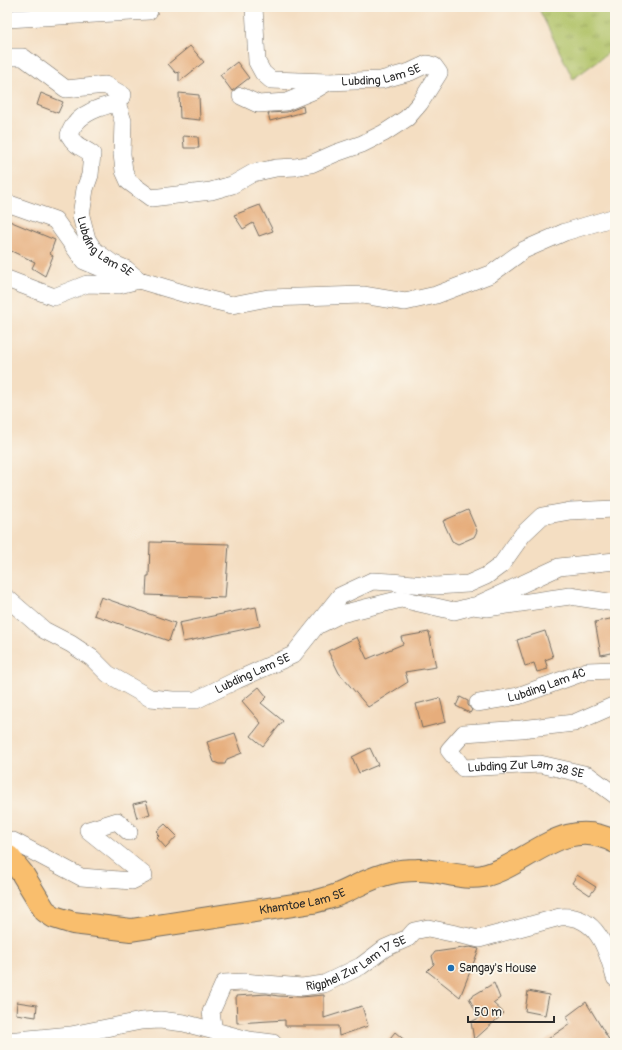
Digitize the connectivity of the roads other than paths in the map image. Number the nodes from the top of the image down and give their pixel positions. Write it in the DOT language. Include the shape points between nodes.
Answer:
graph roads {
  1 [pos="253,9"];
  2 [pos="149,11"];
  3 [pos="7,19"];
  4 [pos="7,56"];
  5 [pos="328,82"];
  6 [pos="241,96"];
  7 [pos="117,103"];
  8 [pos="7,203"];
  9 [pos="615,217"];
  10 [pos="7,279"];
  11 [pos="139,280"];
  12 [pos="615,509"];
  13 [pos="615,561"];
  14 [pos="7,598"];
  15 [pos="615,604"];
  16 [pos="473,606"];
  17 [pos="317,626"];
  18 [pos="615,670"];
  19 [pos="478,703"];
  20 [pos="615,705"];
  21 [pos="615,795"];
  22 [pos="129,832"];
  23 [pos="615,842"];
  24 [pos="7,843"];
  25 [pos="7,857"];
  26 [pos="615,978"];
  27 [pos="214,1030"];
  28 [pos="7,1041"];
  29 [pos="273,1043"];
  1 -- 5 [label="street, Lubding Lam SE" via="257,62 262,73 271,80"];
  2 -- 3 [label="street"];
  4 -- 7 [label="street" via="23,57 66,89 105,85 123,95"];
  5 -- 6 [label="street" via="286,102 258,104"];
  5 -- 7 [label="street, Lubding Lam SE" via="381,80 427,64 434,66 439,73 407,118 362,144 311,164 253,173 232,185 211,191 151,198 129,182 124,171 123,121"];
  7 -- 11 [label="street, Lubding Lam SE" via="90,112 75,124 68,135 73,143 92,154 81,216 87,239 94,250"];
  8 -- 11 [label="street" via="55,220 84,261 115,274"];
  9 -- 11 [label="street, Lubding Lam SE" via="565,232 524,250 491,274 436,294 404,302 363,295 268,298 232,305"];
  10 -- 11 [label="street" via="54,297 88,284 119,285"];
  12 -- 17 [label="street, Lubding Lam SE" via="570,511 542,516 523,534 501,565 486,576 468,584 436,586 372,581 340,596"];
  13 -- 16 [label="street" via="558,567"];
  14 -- 17 [label="street, Lubding Lam SE" via="44,630 92,658 108,674 150,698 158,699 196,700 293,655"];
  15 -- 16 [label="street" via="570,596 486,608"];
  16 -- 17 [label="street" via="454,611 401,599 341,614"];
  18 -- 19 [label="street, Lubding Lam 4C" via="587,671 518,696"];
  20 -- 21 [label="street, Lubding Zur Lam 38 SE" via="574,723 464,733 449,750 463,768 540,764 588,775"];
  22 -- 24 [label="street" via="117,821 88,830 144,875 132,881 81,878 13,841"];
  23 -- 25 [label="main road, Khamtoe Lam SE" via="599,836 576,834 552,842 484,876 466,877 418,870 389,873 336,896 314,902 131,930 73,924 54,917 44,911 22,872"];
  26 -- 27 [label="street, Rigphel Zur Lam 17 SE" via="607,949 599,936 586,922 571,916 479,939 428,928 414,931 408,938 385,948 361,966 324,984 302,987 244,982 224,983 211,1012"];
  27 -- 28 [label="street" via="160,1020 141,1021 71,1035"];
  27 -- 29 [label="street" via="249,1040"];
}
